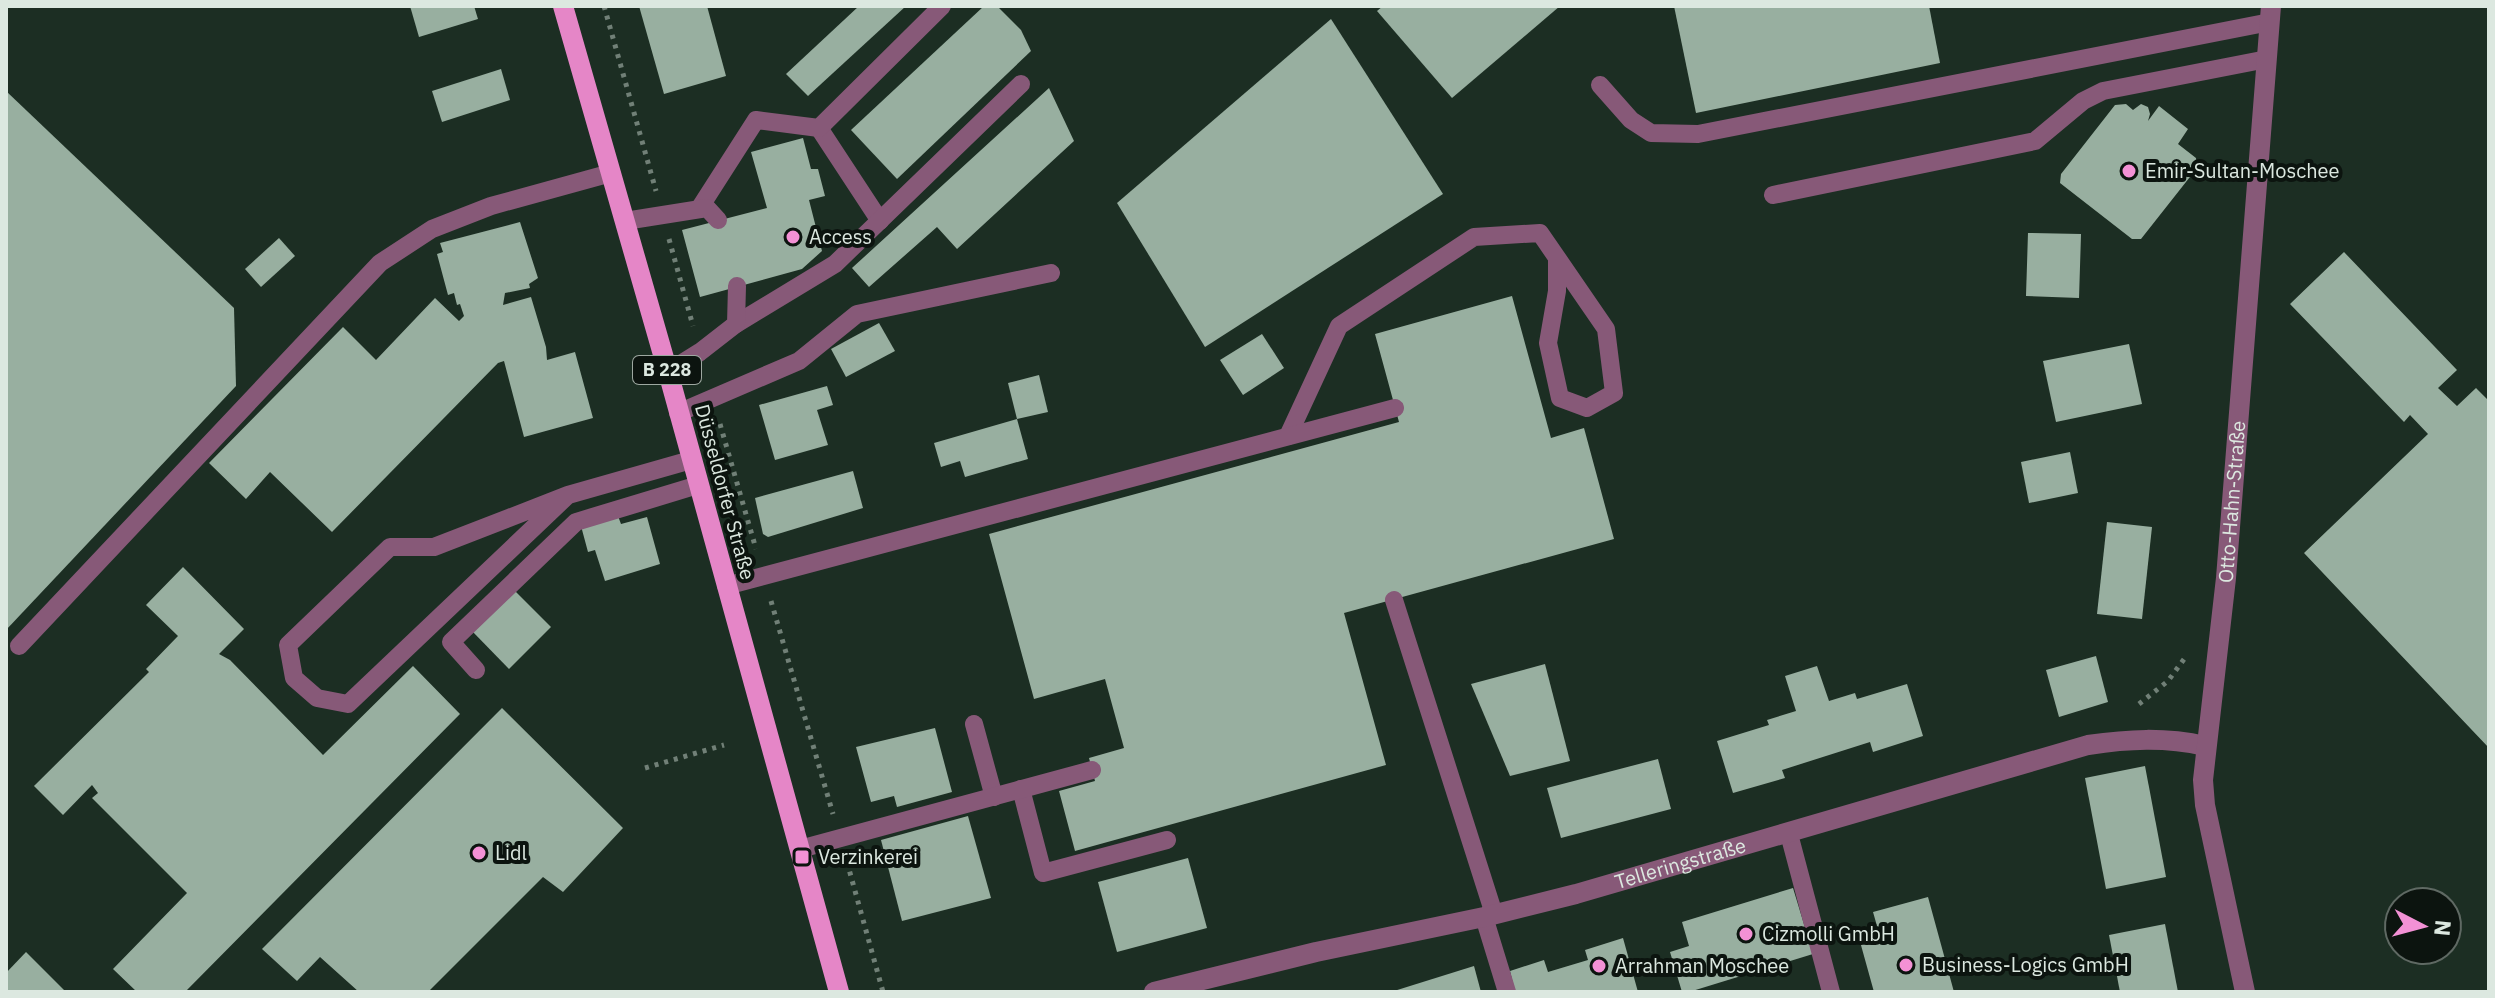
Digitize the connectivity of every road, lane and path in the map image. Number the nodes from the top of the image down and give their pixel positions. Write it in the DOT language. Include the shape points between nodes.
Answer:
graph roads {
  1 [pos="563,6"];
  2 [pos="604,6"];
  3 [pos="942,6"];
  4 [pos="2271,14"];
  5 [pos="2267,59"];
  6 [pos="1021,84"];
  7 [pos="1600,85"];
  8 [pos="819,128"];
  9 [pos="611,173"];
  10 [pos="1773,195"];
  11 [pos="699,209"];
  12 [pos="662,214"];
  13 [pos="718,220"];
  14 [pos="625,221"];
  15 [pos="880,221"];
  16 [pos="1557,258"];
  17 [pos="1051,273"];
  18 [pos="737,286"];
  19 [pos="736,324"];
  20 [pos="700,352"];
  21 [pos="668,372"];
  22 [pos="713,398"];
  23 [pos="1395,408"];
  24 [pos="678,413"];
  25 [pos="1288,436"];
  26 [pos="691,460"];
  27 [pos="698,485"];
  28 [pos="568,495"];
  29 [pos="763,576"];
  30 [pos="726,586"];
  31 [pos="1394,600"];
  32 [pos="19,646"];
  33 [pos="2193,648"];
  34 [pos="476,670"];
  35 [pos="2139,704"];
  36 [pos="974,724"];
  37 [pos="724,745"];
  38 [pos="2205,746"];
  39 [pos="645,768"];
  40 [pos="1092,770"];
  41 [pos="1021,789"];
  42 [pos="994,797"];
  43 [pos="1789,834"];
  44 [pos="841,838"];
  45 [pos="1167,840"];
  46 [pos="800,849"];
  47 [pos="1489,916"];
  48 [pos="839,992"];
  49 [pos="883,992"];
  50 [pos="1154,992"];
  51 [pos="1507,992"];
  52 [pos="1831,992"];
  53 [pos="2245,992"];
  1 -- 9 [label="main road, Düsseldorfer Straße / B 228"];
  2 -- 12 [label="path"];
  3 -- 8 [label="lane"];
  4 -- 5 [label="street, Otto-Hahn-Straße"];
  4 -- 7 [label="lane" via="1698,134 1651,133 1631,120"];
  5 -- 10 [label="lane" via="2103,91 2035,141"];
  5 -- 38 [label="street, Otto-Hahn-Straße" via="2226,578"];
  6 -- 15 [label="lane"];
  8 -- 11 [label="lane" via="756,120"];
  8 -- 15 [label="lane"];
  9 -- 14 [label="main road, Düsseldorfer Straße / B 228"];
  9 -- 32 [label="lane" via="491,206 432,229 380,263"];
  11 -- 12 [label="lane"];
  11 -- 13 [label="lane" via="707,208"];
  12 -- 14 [label="lane"];
  12 -- 20 [label="path"];
  14 -- 21 [label="main road, Düsseldorfer Straße / B 228"];
  15 -- 19 [label="lane" via="835,264"];
  16 -- 16 [label="lane" via="1606,329 1614,393 1587,408 1560,398 1548,343"];
  16 -- 25 [label="lane" via="1540,233 1474,237 1339,326"];
  17 -- 22 [label="lane" via="857,314 799,361"];
  18 -- 19 [label="lane"];
  19 -- 20 [label="lane"];
  20 -- 21 [label="lane"];
  21 -- 24 [label="main road, Düsseldorfer Straße / B 228"];
  22 -- 24 [label="lane"];
  22 -- 29 [label="path"];
  23 -- 25 [label="lane"];
  24 -- 26 [label="main road, Düsseldorfer Straße / B 228"];
  25 -- 29 [label="lane"];
  26 -- 27 [label="main road, Düsseldorfer Straße / B 228"];
  26 -- 28 [label="lane"];
  27 -- 30 [label="main road, Düsseldorfer Straße / B 228"];
  27 -- 34 [label="lane" via="576,522 451,642"];
  28 -- 28 [label="lane" via="348,704 317,698 294,678 288,645 390,547 434,547"];
  29 -- 30 [label="lane"];
  29 -- 44 [label="path"];
  30 -- 46 [label="main road, Düsseldorfer Straße / B 228"];
  31 -- 47 [label="lane"];
  33 -- 35 [label="path" via="2168,681"];
  36 -- 42 [label="lane"];
  37 -- 39 [label="path"];
  38 -- 43 [label="street, Telleringstraße" via="2135,738 2088,745"];
  38 -- 53 [label="street, Otto-Hahn-Straße" via="2205,805"];
  40 -- 41 [label="lane"];
  41 -- 42 [label="lane"];
  41 -- 45 [label="lane" via="1043,873"];
  42 -- 44 [label="lane"];
  43 -- 47 [label="street, Telleringstraße"];
  43 -- 52 [label="lane"];
  44 -- 46 [label="lane"];
  44 -- 49 [label="path"];
  46 -- 48 [label="main road, Düsseldorfer Straße / B 228"];
  47 -- 50 [label="street, Telleringstraße"];
  47 -- 51 [label="lane"];
}
